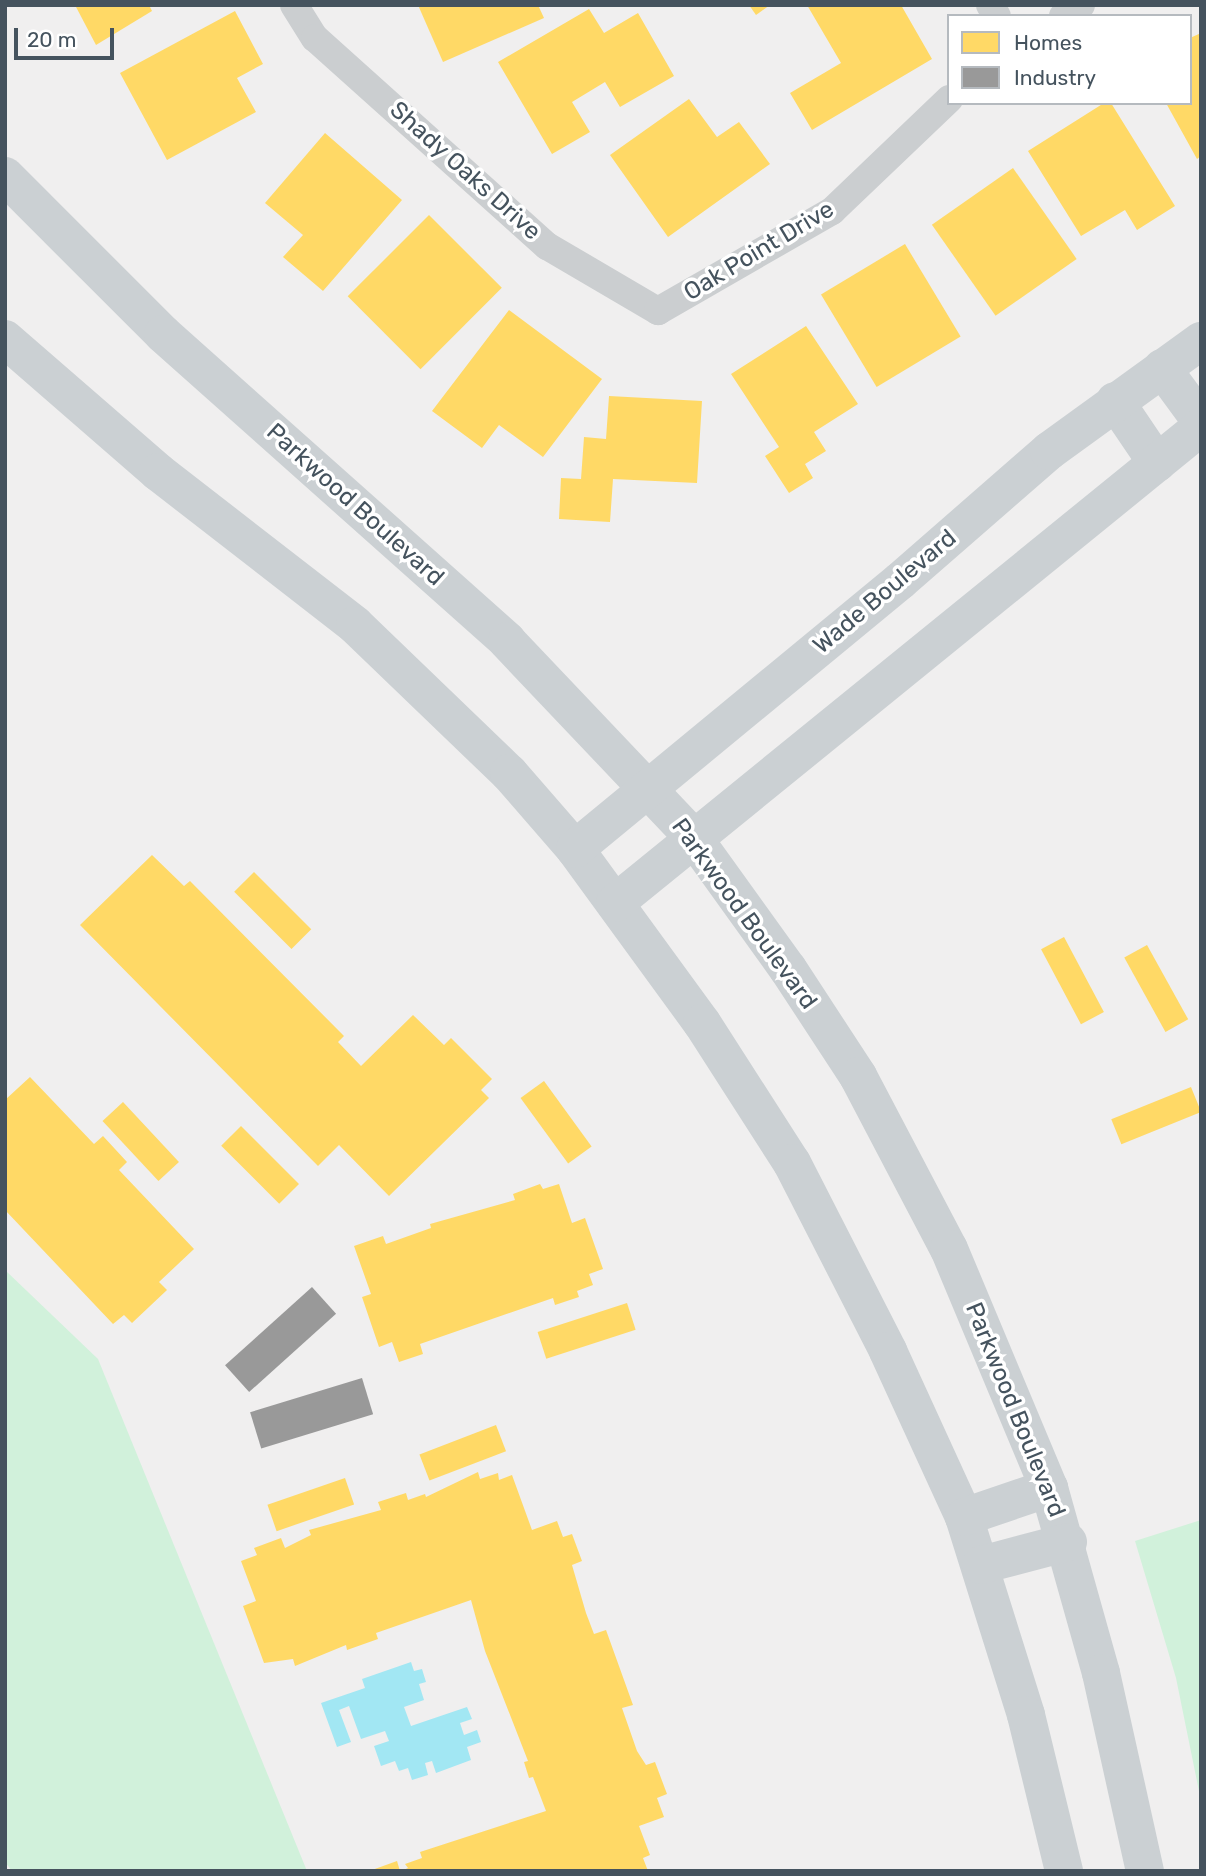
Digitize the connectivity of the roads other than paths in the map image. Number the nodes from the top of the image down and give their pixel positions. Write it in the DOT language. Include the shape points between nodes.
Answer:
graph roads {
  1 [pos="294,5"];
  2 [pos="947,101"];
  3 [pos="5,176"];
  4 [pos="658,311"];
  5 [pos="5,339"];
  6 [pos="1201,341"];
  7 [pos="1162,368"];
  8 [pos="1115,401"];
  9 [pos="1201,421"];
  10 [pos="1201,427"];
  11 [pos="1157,463"];
  12 [pos="649,790"];
  13 [pos="693,837"];
  14 [pos="575,849"];
  15 [pos="615,903"];
  16 [pos="1049,1488"];
  17 [pos="964,1517"];
  18 [pos="1068,1542"];
  19 [pos="981,1565"];
  20 [pos="1064,1871"];
  21 [pos="1145,1871"];
  1 -- 4 [label="street, Shady Oaks Drive" via="316,38 547,246"];
  2 -- 4 [label="street, Oak Point Drive" via="832,211"];
  3 -- 12 [label="main road, Parkwood Boulevard" via="163,334 507,641"];
  5 -- 14 [label="main road" via="158,472 355,625 509,773"];
  6 -- 7 [label="main road, Wade Boulevard"];
  7 -- 8 [label="main road, Wade Boulevard"];
  7 -- 9 [label="main road"];
  8 -- 11 [label="main road"];
  8 -- 12 [label="main road, Wade Boulevard" via="1049,451"];
  10 -- 11 [label="main road"];
  11 -- 13 [label="main road"];
  12 -- 13 [label="main road, Parkwood Boulevard"];
  12 -- 14 [label="main road, Wade Boulevard"];
  13 -- 15 [label="main road"];
  13 -- 16 [label="main road, Parkwood Boulevard" via="858,1076 948,1249"];
  14 -- 15 [label="main road"];
  15 -- 17 [label="main road" via="702,1023 792,1163 888,1351"];
  16 -- 17 [label="main road"];
  16 -- 18 [label="main road, Parkwood Boulevard"];
  17 -- 19 [label="main road"];
  18 -- 19 [label="main road"];
  18 -- 21 [label="main road, Parkwood Boulevard"];
  19 -- 20 [label="main road" via="1026,1715"];
}
